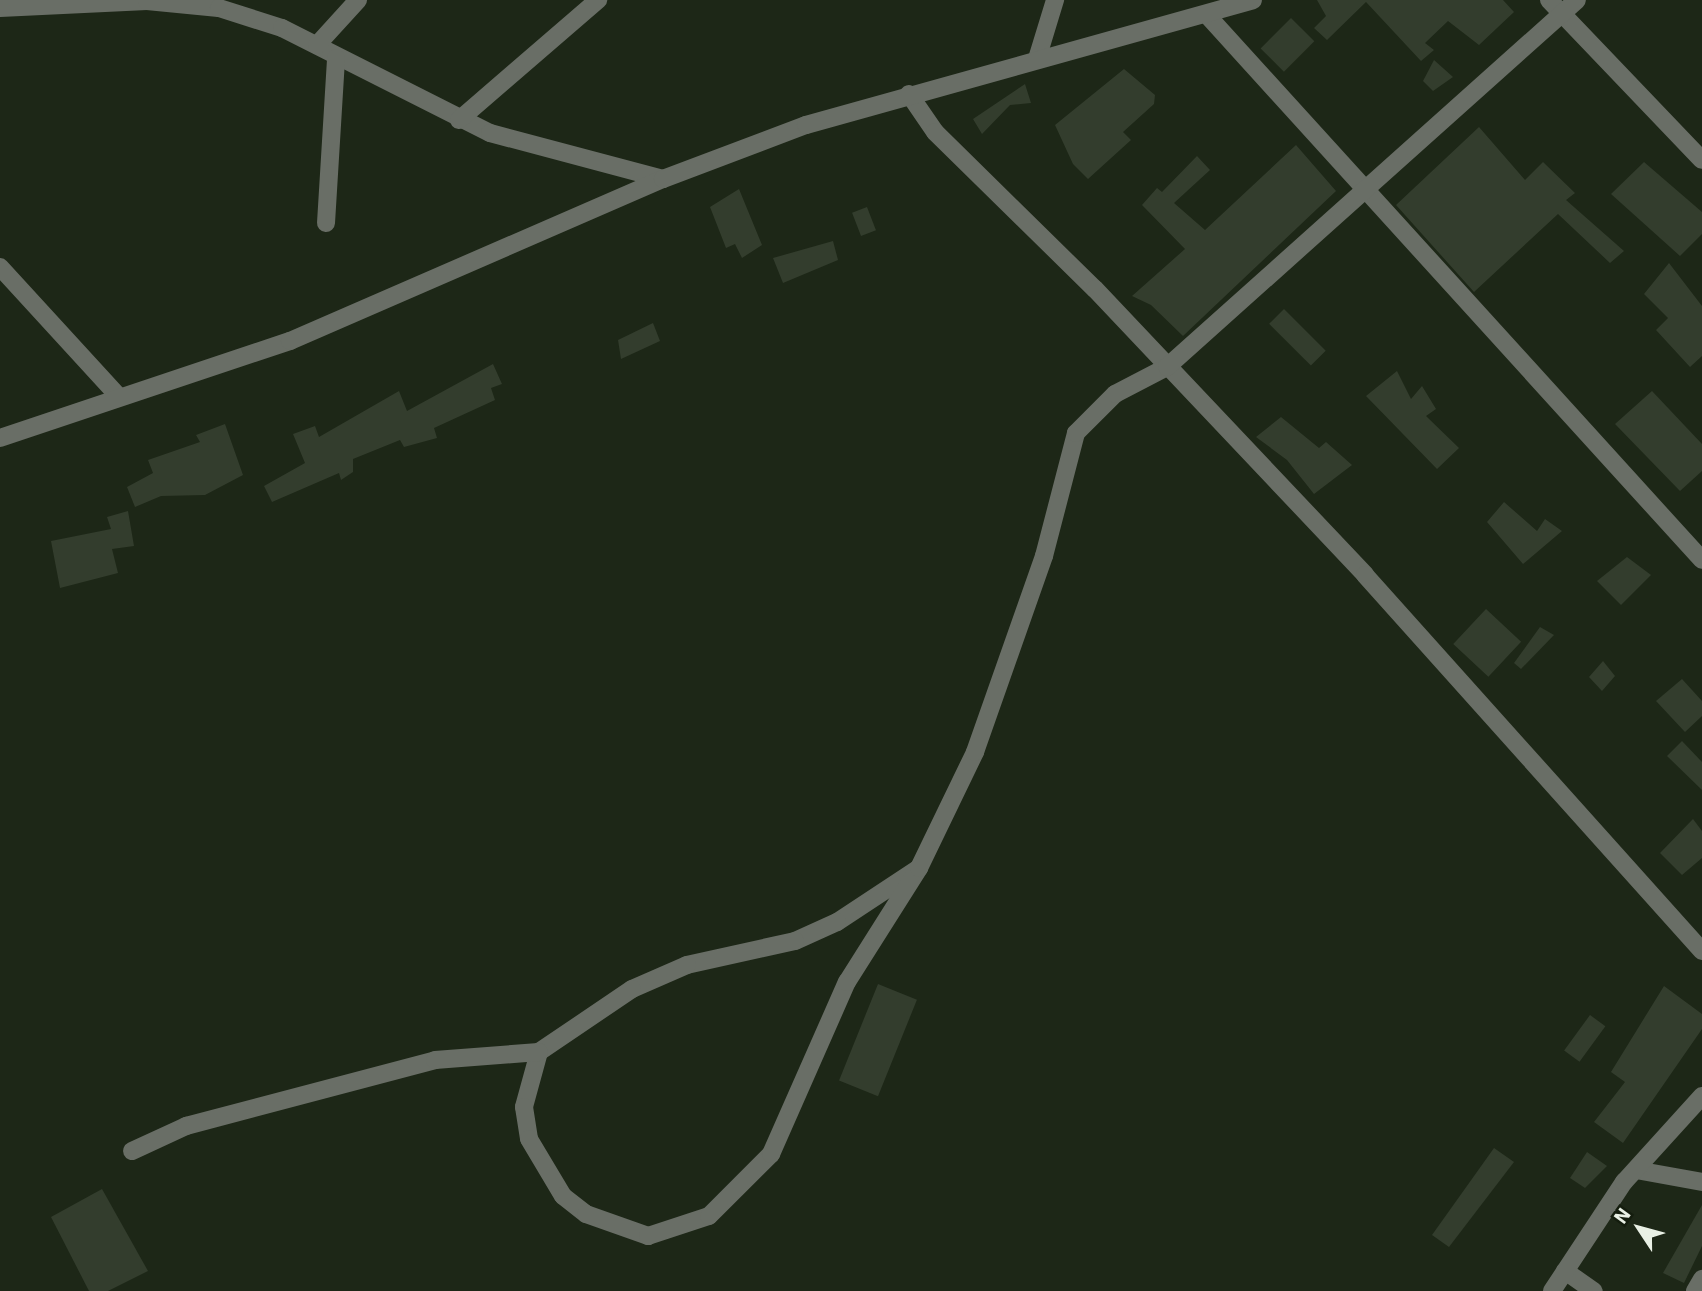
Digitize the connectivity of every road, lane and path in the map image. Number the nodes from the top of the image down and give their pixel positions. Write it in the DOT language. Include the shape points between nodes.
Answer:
graph roads {
  1 [pos="358,0"];
  2 [pos="598,0"];
  3 [pos="1055,0"];
  4 [pos="1253,0"];
  5 [pos="1577,0"];
  6 [pos="147,1"];
  7 [pos="1555,6"];
  8 [pos="0,8"];
  9 [pos="1207,15"];
  10 [pos="317,45"];
  11 [pos="336,58"];
  12 [pos="1037,59"];
  13 [pos="909,94"];
  14 [pos="459,120"];
  15 [pos="1702,160"];
  16 [pos="663,179"];
  17 [pos="1367,194"];
  18 [pos="326,223"];
  19 [pos="0,267"];
  20 [pos="1167,368"];
  21 [pos="119,397"];
  22 [pos="0,438"];
  23 [pos="1702,560"];
  24 [pos="919,868"];
  25 [pos="1702,951"];
  26 [pos="539,1052"];
  27 [pos="1702,1096"];
  28 [pos="132,1151"];
  29 [pos="1636,1170"];
  30 [pos="1702,1182"];
  31 [pos="1565,1271"];
  32 [pos="1702,1279"];
  33 [pos="1552,1291"];
  34 [pos="1594,1291"];
  35 [pos="1695,1291"];
  1 -- 10 [label="street"];
  2 -- 14 [label="street"];
  3 -- 12 [label="street"];
  4 -- 9 [label="street"];
  5 -- 7 [label="street"];
  6 -- 8 [label="street"];
  6 -- 10 [label="street" via="219,8"];
  7 -- 15 [label="street"];
  7 -- 17 [label="street"];
  9 -- 12 [label="street"];
  9 -- 17 [label="street"];
  10 -- 11 [label="street"];
  11 -- 14 [label="street"];
  11 -- 18 [label="street"];
  12 -- 13 [label="street"];
  13 -- 16 [label="street"];
  13 -- 20 [label="street" via="934,132"];
  14 -- 16 [label="street"];
  16 -- 21 [label="street" via="290,341"];
  17 -- 20 [label="street"];
  17 -- 23 [label="street"];
  19 -- 21 [label="street"];
  20 -- 24 [label="street" via="1115,394 1076,433 1006,672"];
  20 -- 25 [label="street" via="1489,709"];
  21 -- 22 [label="street"];
  24 -- 26 [label="street" via="837,922 795,941 687,965 632,989"];
  24 -- 26 [label="street" via="846,982 771,1154 709,1216 648,1236 586,1214 563,1196 529,1139 524,1107"];
  26 -- 28 [label="street" via="435,1060 186,1126"];
  27 -- 29 [label="street"];
  29 -- 30 [label="street"];
  29 -- 31 [label="street"];
  31 -- 33 [label="street"];
  31 -- 34 [label="street"];
  32 -- 35 [label="street"];
}
